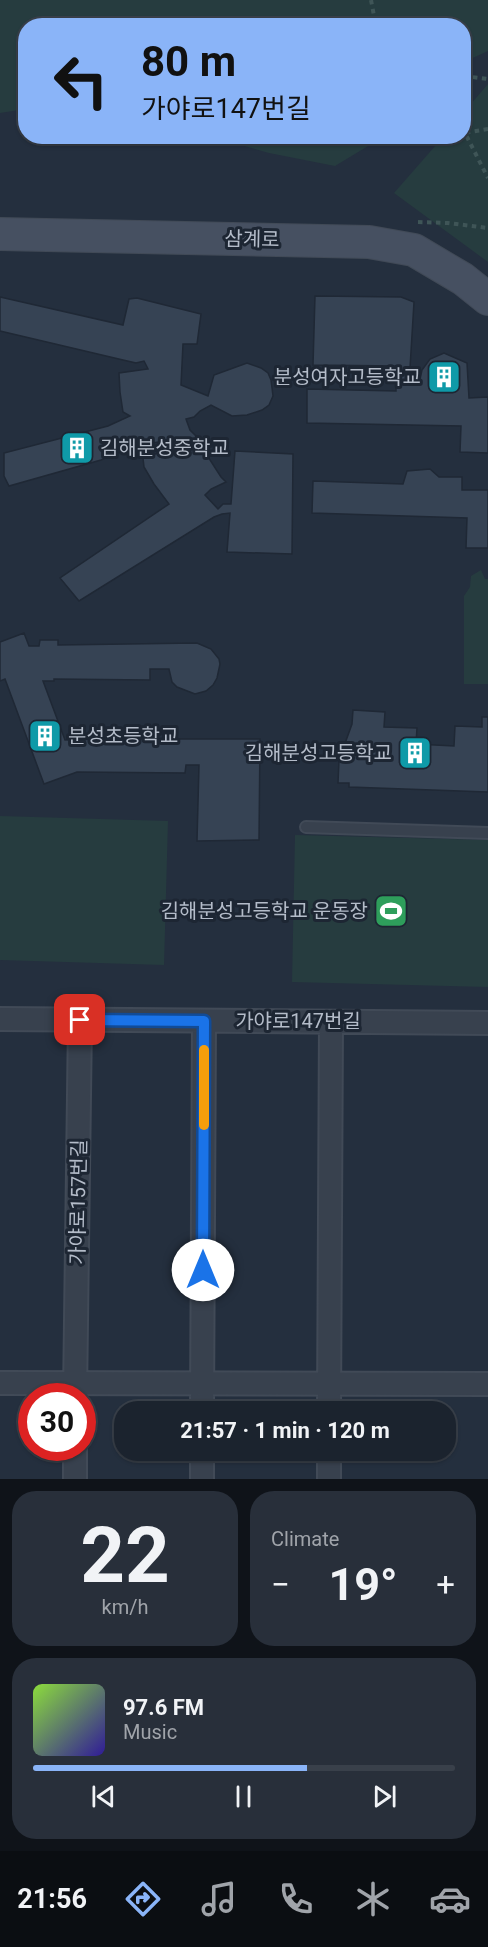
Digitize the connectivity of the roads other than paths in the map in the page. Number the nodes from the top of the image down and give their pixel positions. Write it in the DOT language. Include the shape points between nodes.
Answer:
graph roads {
  1 [pos="0,234"];
  2 [pos="488,299"];
  3 [pos="306,827"];
  4 [pos="488,833"];
  5 [pos="0,1019"];
  6 [pos="80,1020"];
  7 [pos="204,1021"];
  8 [pos="331,1022"];
  9 [pos="488,1023"];
  10 [pos="0,1383"];
  11 [pos="76,1383"];
  12 [pos="329,1383"];
  13 [pos="202,1384"];
  14 [pos="488,1384"];
  15 [pos="18,1385"];
  16 [pos="96,1389"];
  17 [pos="202,1401"];
  18 [pos="329,1401"];
  19 [pos="75,1461"];
  20 [pos="202,1461"];
  21 [pos="329,1461"];
  22 [pos="75,1479"];
  23 [pos="202,1479"];
  24 [pos="329,1479"];
  1 -- 2 [label="street, 삼계로" via="369,242 414,250"];
  3 -- 4 [label="lane"];
  5 -- 6 [label="street, 가야로147번길"];
  6 -- 7 [label="street, 가야로147번길"];
  6 -- 11 [label="street, 가야로157번길"];
  7 -- 8 [label="street, 가야로147번길"];
  7 -- 13 [label="street"];
  8 -- 9 [label="street, 가야로147번길"];
  8 -- 12 [label="street"];
  10 -- 15 [label="street"];
  12 -- 13 [label="street"];
  12 -- 14 [label="street"];
  12 -- 18 [label="street"];
  13 -- 16 [label="street"];
  13 -- 17 [label="street"];
  19 -- 22 [label="street"];
  20 -- 23 [label="street"];
  21 -- 24 [label="street"];
}
